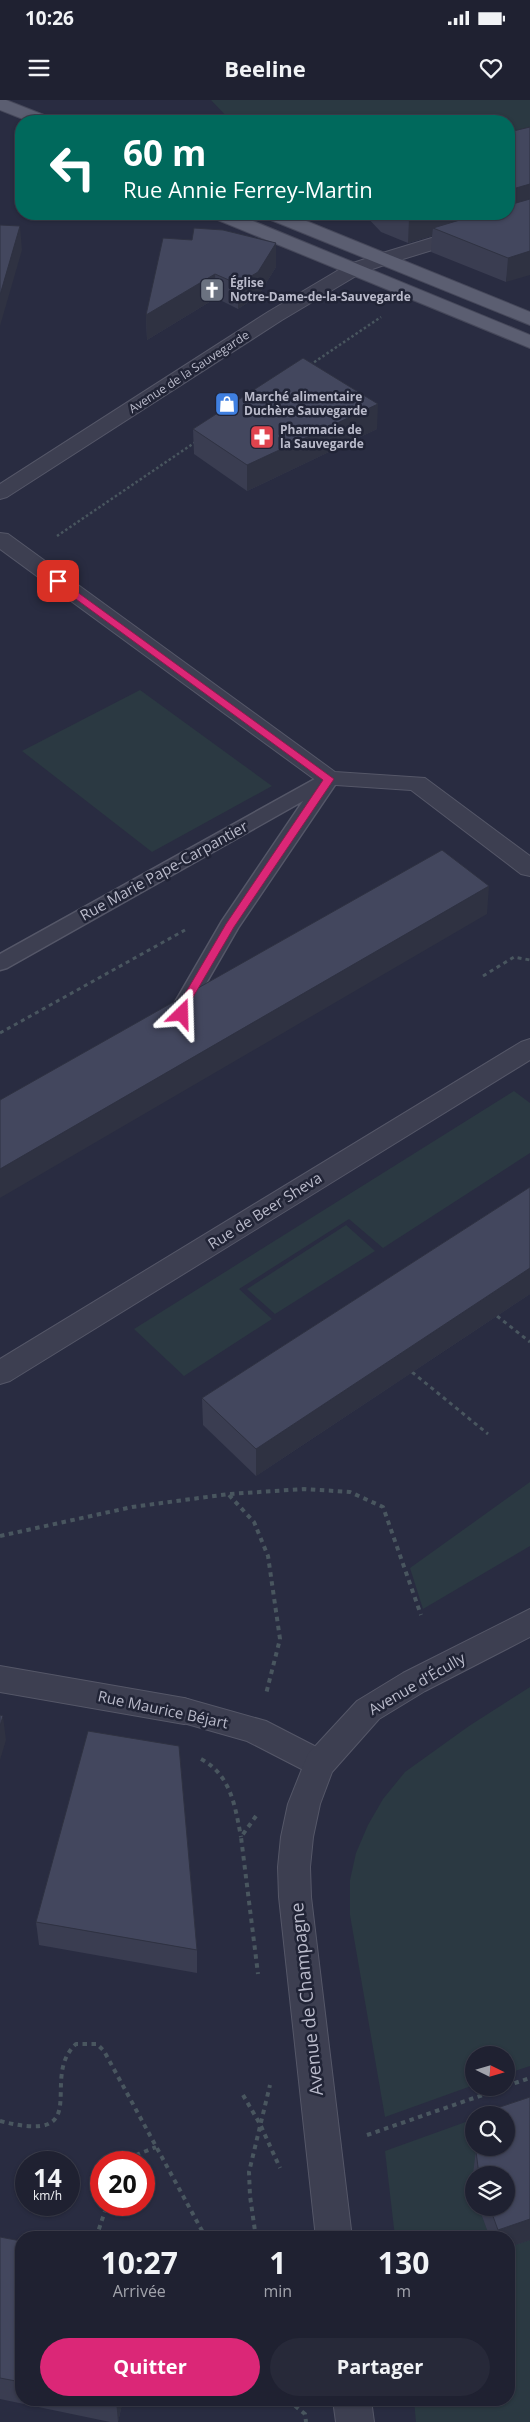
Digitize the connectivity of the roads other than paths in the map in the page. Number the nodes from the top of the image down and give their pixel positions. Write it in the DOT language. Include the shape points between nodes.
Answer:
graph roads {
  1 [pos="0,104"];
  2 [pos="28,115"];
  3 [pos="530,214"];
  4 [pos="515,219"];
  5 [pos="235,220"];
  6 [pos="288,220"];
  7 [pos="510,220"];
  8 [pos="383,259"];
  9 [pos="354,269"];
  10 [pos="530,319"];
  11 [pos="530,342"];
  12 [pos="0,494"];
  13 [pos="0,539"];
  14 [pos="329,779"];
  15 [pos="530,868"];
  16 [pos="0,963"];
  17 [pos="182,1014"];
  18 [pos="530,1048"];
  19 [pos="0,1374"];
  20 [pos="530,1622"];
  21 [pos="0,1679"];
  22 [pos="319,1764"];
  23 [pos="333,2231"];
  24 [pos="353,2406"];
  25 [pos="355,2422"];
  1 -- 2 [label="main road"];
  3 -- 4 [label="street, Avenue de la Sauvegarde"];
  5 -- 9 [label="main road"];
  6 -- 8 [label="main road"];
  7 -- 8 [label="street, Avenue de la Sauvegarde"];
  8 -- 9 [label="street, Avenue de la Sauvegarde"];
  8 -- 10 [label="main road"];
  9 -- 11 [label="main road"];
  9 -- 12 [label="street, Avenue de la Sauvegarde" via="275,316"];
  13 -- 14 [label="street"];
  14 -- 15 [label="street" via="417,783"];
  14 -- 16 [label="lane, Rue Marie Pape-Carpantier"];
  14 -- 17 [label="lane" via="229,926 184,1004"];
  18 -- 19 [label="street, Rue de Beer Sheva"];
  20 -- 22 [label="street, Avenue d'Écully" via="414,1682 368,1710"];
  21 -- 22 [label="street, Rue Maurice Béjart" via="184,1711 255,1730"];
  22 -- 23 [label="street, Avenue de Champagne" via="304,1804 294,1867"];
  24 -- 25 [label="street"];
}
